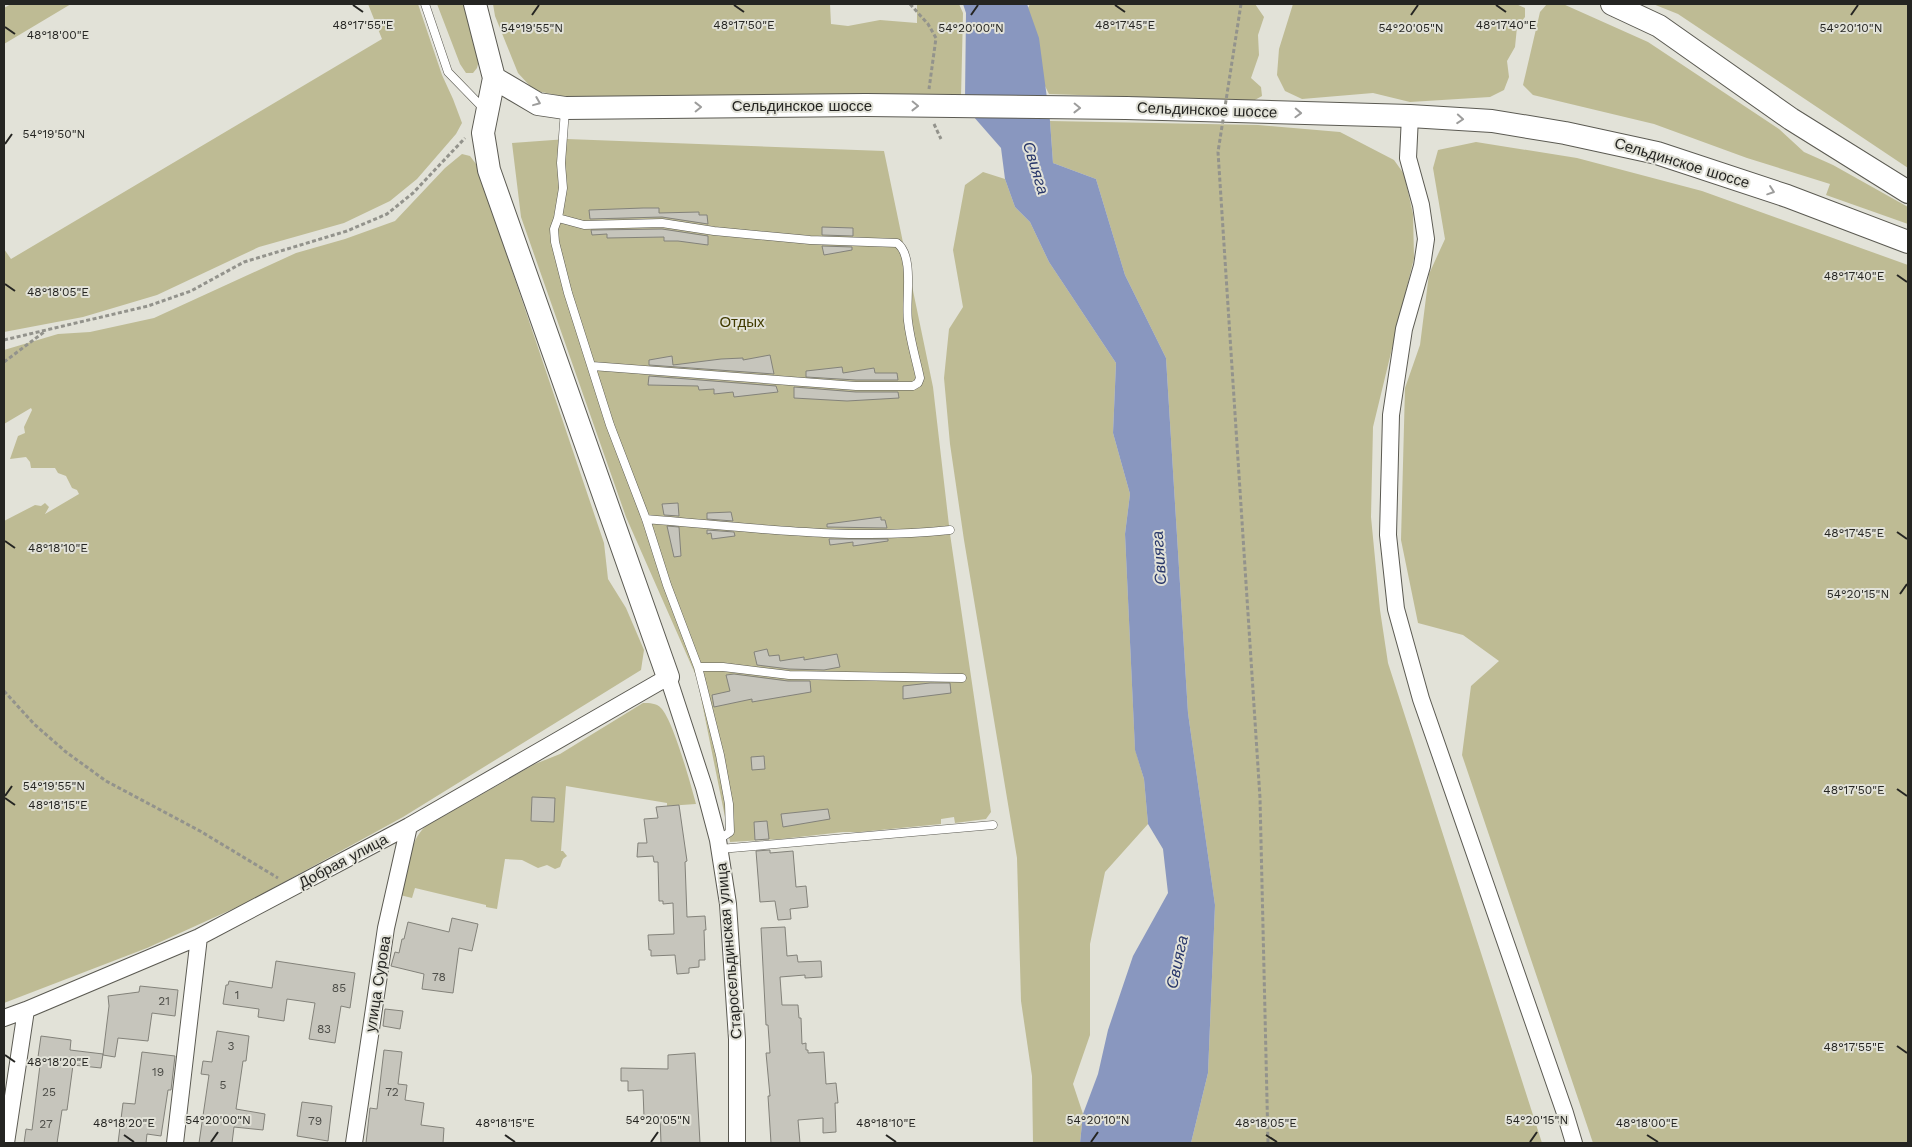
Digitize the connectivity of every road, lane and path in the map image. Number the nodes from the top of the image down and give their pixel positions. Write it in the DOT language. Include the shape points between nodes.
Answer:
graph roads {
  1 [pos="425,4"];
  2 [pos="475,4"];
  3 [pos="910,4"];
  4 [pos="1241,4"];
  5 [pos="1612,4"];
  6 [pos="494,78"];
  7 [pos="928,93"];
  8 [pos="565,108"];
  9 [pos="488,113"];
  10 [pos="1410,116"];
  11 [pos="933,119"];
  12 [pos="941,139"];
  13 [pos="1908,192"];
  14 [pos="558,218"];
  15 [pos="1908,242"];
  16 [pos="46,330"];
  17 [pos="4,340"];
  18 [pos="4,362"];
  19 [pos="592,366"];
  20 [pos="646,519"];
  21 [pos="950,530"];
  22 [pos="698,667"];
  23 [pos="668,677"];
  24 [pos="962,678"];
  25 [pos="4,691"];
  26 [pos="992,825"];
  27 [pos="409,826"];
  28 [pos="719,845"];
  29 [pos="292,887"];
  30 [pos="199,937"];
  31 [pos="26,1010"];
  32 [pos="4,1018"];
  33 [pos="6,1143"];
  34 [pos="175,1143"];
  35 [pos="354,1143"];
  36 [pos="737,1143"];
  37 [pos="1268,1143"];
  38 [pos="1574,1143"];
  1 -- 9 [label="lane" via="448,72"];
  2 -- 6 [label="main road"];
  3 -- 7 [label="path" via="936,38"];
  4 -- 37 [label="path, bridge" via="1218,152 1260,798"];
  5 -- 13 [label="main road" via="1660,26 1791,118"];
  6 -- 8 [label="main road, Сельдинское шоссе, one-way" via="538,104"];
  6 -- 9 [label="main road"];
  8 -- 10 [label="main road, Сельдинское шоссе, one-way, bridge" via="866,105"];
  8 -- 14 [label="lane" via="561,163 564,188"];
  9 -- 16 [label="path" via="413,193 387,214 347,231 244,262 191,291 157,303"];
  9 -- 23 [label="main road" via="482,132 489,170"];
  10 -- 15 [label="main road, Сельдинское шоссе, one-way" via="1492,121 1657,153 1787,196"];
  10 -- 38 [label="street" via="1408,158 1426,239 1422,266 1404,329 1391,415 1388,535 1396,609 1421,699"];
  11 -- 12 [label="path"];
  14 -- 19 [label="lane" via="554,229 555,242"];
  14 -- 19 [label="lane" via="584,225 662,223 810,240 897,243 905,253 908,320 920,378 913,386 856,386"];
  16 -- 17 [label="path"];
  16 -- 18 [label="path"];
  19 -- 20 [label="lane" via="610,425"];
  20 -- 21 [label="lane" via="813,532 914,534"];
  20 -- 22 [label="lane"];
  22 -- 24 [label="lane" via="789,675"];
  22 -- 28 [label="lane" via="729,804 730,832"];
  23 -- 27 [label="street, Добрая улица"];
  23 -- 28 [label="street, Старосельдинская улица" via="704,786"];
  25 -- 29 [label="path" via="34,724 106,781 200,830"];
  26 -- 28 [label="lane"];
  27 -- 29 [label="street, Добрая улица"];
  27 -- 35 [label="street, улица Сурова" via="386,928"];
  28 -- 36 [label="street, Старосельдинская улица" via="728,904 737,1038"];
  29 -- 30 [label="street, Добрая улица"];
  30 -- 31 [label="street, Добрая улица"];
  30 -- 34 [label="street"];
  31 -- 32 [label="street, Добрая улица"];
  31 -- 33 [label="street"];
}
